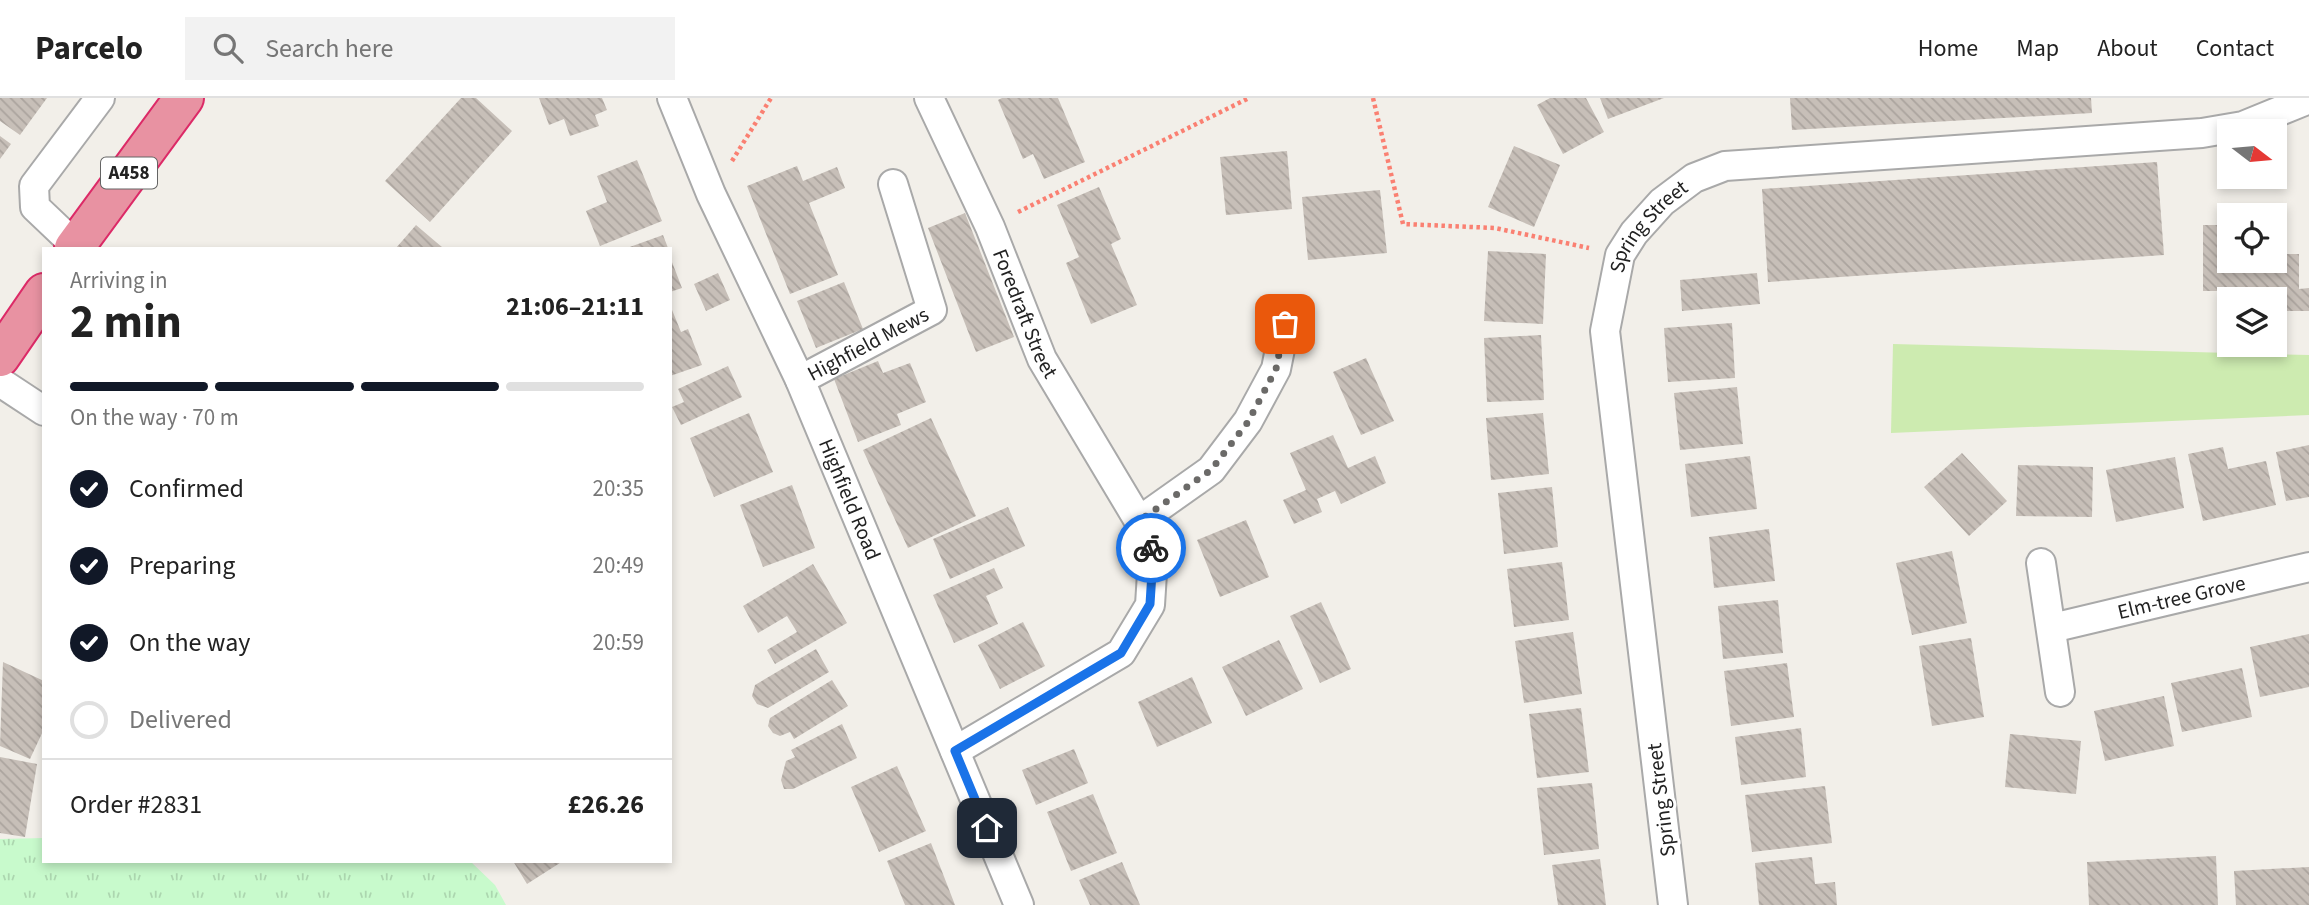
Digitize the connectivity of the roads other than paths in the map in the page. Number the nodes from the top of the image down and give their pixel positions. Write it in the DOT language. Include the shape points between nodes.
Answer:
graph roads {
  1 [pos="100,98"];
  2 [pos="184,98"];
  3 [pos="673,98"];
  4 [pos="929,98"];
  5 [pos="2309,99"];
  6 [pos="893,184"];
  7 [pos="75,247"];
  8 [pos="42,296"];
  9 [pos="1285,324"];
  10 [pos="0,357"];
  11 [pos="800,380"];
  12 [pos="0,382"];
  13 [pos="42,410"];
  14 [pos="1139,521"];
  15 [pos="2041,563"];
  16 [pos="2309,567"];
  17 [pos="2052,628"];
  18 [pos="2060,692"];
  19 [pos="955,751"];
  20 [pos="1019,905"];
  21 [pos="1673,905"];
  1 -- 7 [label="street" via="34,186 35,207"];
  2 -- 7 [label="highway, A458"];
  3 -- 11 [label="street, Highfield Road" via="711,194"];
  4 -- 14 [label="street, Foredraft Street" via="990,227 1042,359"];
  5 -- 21 [label="street, Spring Street" via="2243,126 2203,133 1726,166 1694,178 1662,202 1634,233 1620,255 1605,331"];
  6 -- 11 [label="street, Highfield Mews" via="932,310"];
  8 -- 10 [label="highway"];
  9 -- 14 [label="street" via="1276,369 1248,422 1211,470"];
  11 -- 19 [label="street, Highfield Road"];
  12 -- 13 [label="street"];
  14 -- 19 [label="street, Foredraft Street" via="1153,557 1150,604 1121,653"];
  15 -- 17 [label="street"];
  16 -- 17 [label="street, Elm-tree Grove"];
  17 -- 18 [label="street"];
  19 -- 20 [label="street, Highfield Road"];
}
